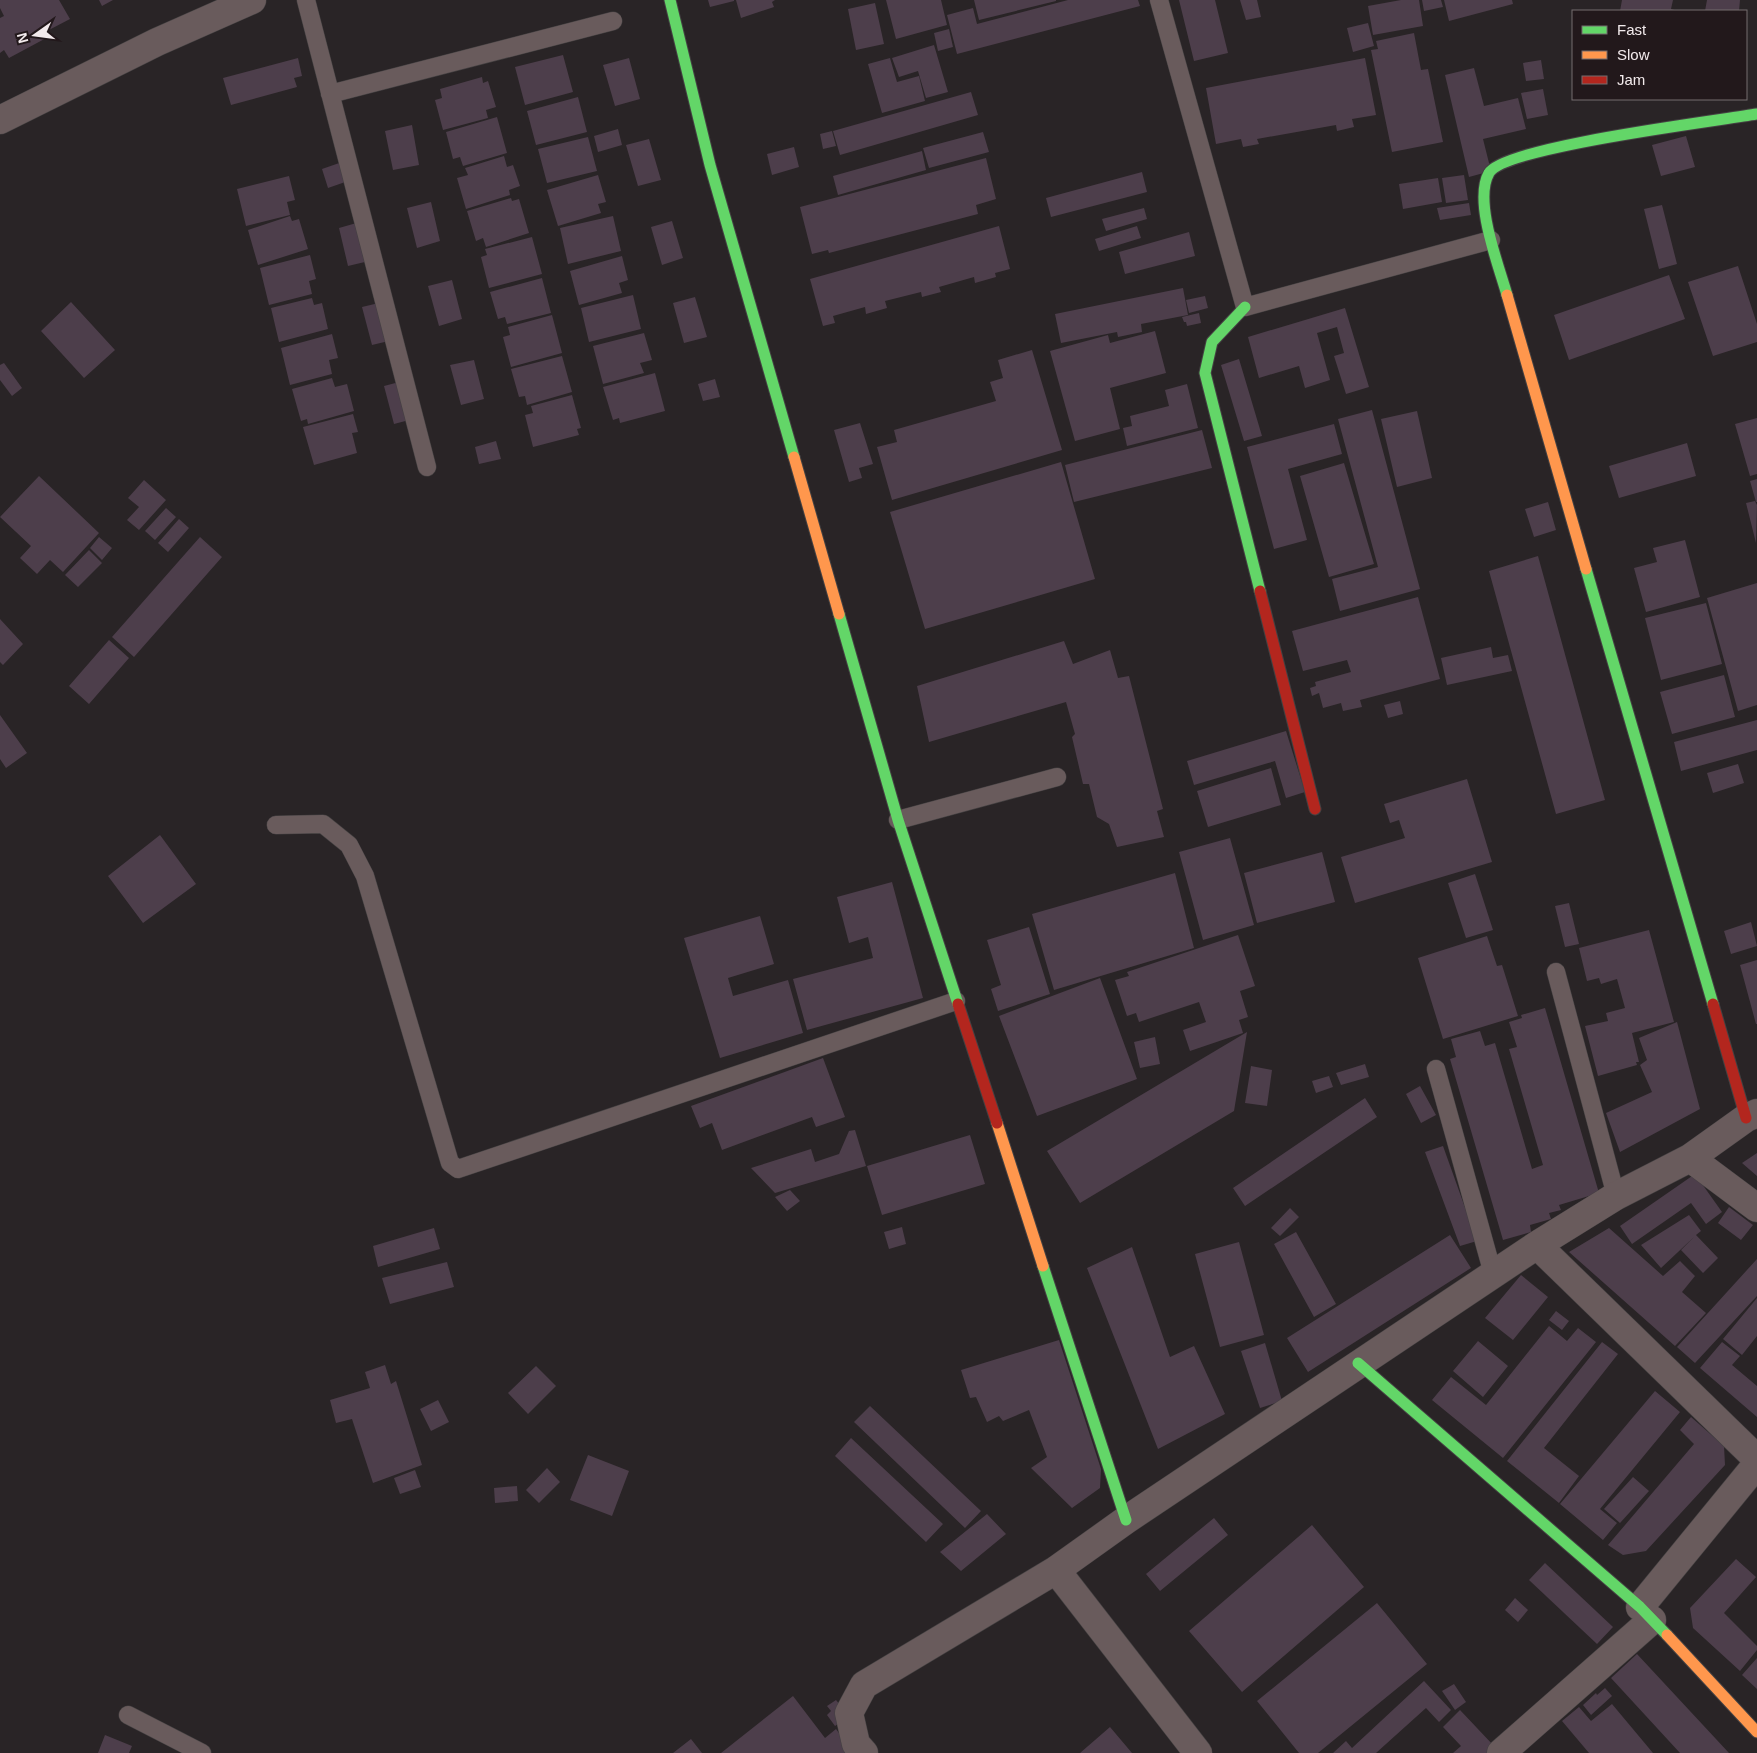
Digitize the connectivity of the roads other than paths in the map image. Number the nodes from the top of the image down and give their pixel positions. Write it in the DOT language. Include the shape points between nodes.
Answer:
graph roads {
  1 [pos="252,0"];
  2 [pos="306,0"];
  3 [pos="670,0"];
  4 [pos="1159,0"];
  5 [pos="614,21"];
  6 [pos="330,94"];
  7 [pos="1757,114"];
  8 [pos="0,120"];
  9 [pos="1491,240"];
  10 [pos="1245,307"];
  11 [pos="427,467"];
  12 [pos="1057,777"];
  13 [pos="1316,809"];
  14 [pos="898,820"];
  15 [pos="276,824"];
  16 [pos="1556,972"];
  17 [pos="956,1002"];
  18 [pos="1436,1069"];
  19 [pos="1752,1115"];
  20 [pos="1690,1158"];
  21 [pos="1616,1196"];
  22 [pos="1757,1208"];
  23 [pos="1537,1245"];
  24 [pos="1493,1274"];
  25 [pos="1358,1364"];
  26 [pos="1757,1459"];
  27 [pos="1757,1464"];
  28 [pos="1126,1520"];
  29 [pos="1056,1570"];
  30 [pos="1646,1613"];
  31 [pos="128,1716"];
  32 [pos="1757,1732"];
  33 [pos="202,1753"];
  34 [pos="864,1753"];
  35 [pos="1198,1753"];
  36 [pos="1501,1753"];
  1 -- 8 [label="street"];
  2 -- 6 [label="lane"];
  3 -- 14 [label="street" via="710,165"];
  4 -- 10 [label="lane"];
  5 -- 6 [label="lane"];
  6 -- 11 [label="lane"];
  7 -- 9 [label="street" via="1550,149 1502,163 1494,167 1484,186"];
  9 -- 10 [label="lane"];
  9 -- 19 [label="street"];
  10 -- 13 [label="street" via="1212,342 1205,373"];
  12 -- 14 [label="lane"];
  14 -- 17 [label="street"];
  15 -- 17 [label="lane" via="323,824 349,845 365,876 450,1163 458,1169"];
  16 -- 21 [label="lane"];
  17 -- 28 [label="street"];
  18 -- 24 [label="lane"];
  19 -- 20 [label="street"];
  20 -- 21 [label="street"];
  20 -- 22 [label="street"];
  21 -- 23 [label="street"];
  23 -- 24 [label="street"];
  23 -- 26 [label="street"];
  24 -- 25 [label="street"];
  25 -- 28 [label="street"];
  25 -- 30 [label="street"];
  27 -- 30 [label="street"];
  28 -- 29 [label="street"];
  29 -- 34 [label="street" via="864,1685 849,1713 856,1744"];
  29 -- 35 [label="street"];
  30 -- 32 [label="street"];
  30 -- 36 [label="street"];
  31 -- 33 [label="lane"];
}
